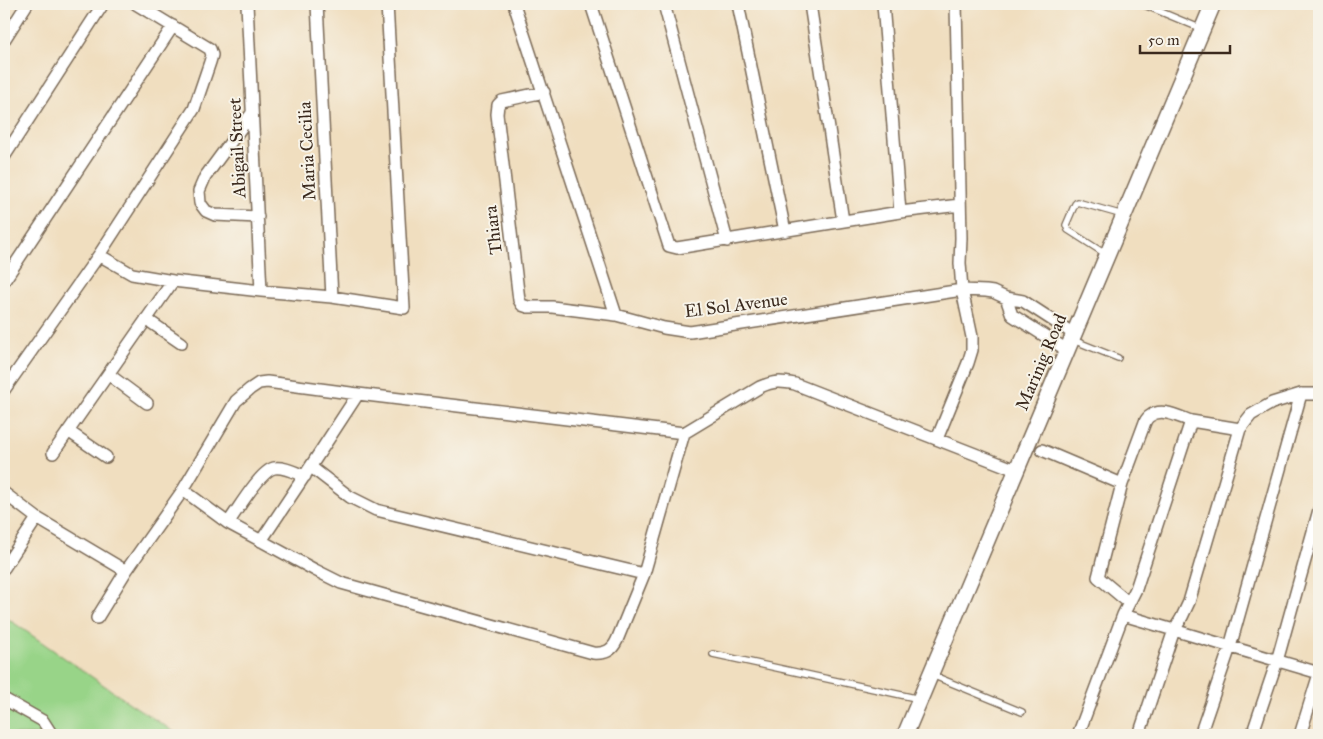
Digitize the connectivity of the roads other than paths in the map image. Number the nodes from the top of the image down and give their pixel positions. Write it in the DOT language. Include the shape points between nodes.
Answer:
graph roads {
  1 [pos="27,4"];
  2 [pos="103,4"];
  3 [pos="136,4"];
  4 [pos="247,4"];
  5 [pos="317,4"];
  6 [pos="386,4"];
  7 [pos="514,4"];
  8 [pos="592,4"];
  9 [pos="664,4"];
  10 [pos="738,4"];
  11 [pos="810,4"];
  12 [pos="883,4"];
  13 [pos="956,4"];
  14 [pos="1142,4"];
  15 [pos="1213,4"];
  16 [pos="173,26"];
  17 [pos="1202,29"];
  18 [pos="4,40"];
  19 [pos="544,92"];
  20 [pos="252,113"];
  21 [pos="4,157"];
  22 [pos="960,205"];
  23 [pos="900,212"];
  24 [pos="1124,215"];
  25 [pos="258,217"];
  26 [pos="844,221"];
  27 [pos="785,231"];
  28 [pos="727,241"];
  29 [pos="99,255"];
  30 [pos="1107,255"];
  31 [pos="4,281"];
  32 [pos="173,281"];
  33 [pos="962,290"];
  34 [pos="261,291"];
  35 [pos="332,298"];
  36 [pos="1006,298"];
  37 [pos="1041,313"];
  38 [pos="616,315"];
  39 [pos="146,319"];
  40 [pos="1032,327"];
  41 [pos="1070,341"];
  42 [pos="181,343"];
  43 [pos="1118,358"];
  44 [pos="108,374"];
  45 [pos="4,390"];
  46 [pos="358,394"];
  47 [pos="1301,394"];
  48 [pos="1319,394"];
  49 [pos="147,402"];
  50 [pos="1191,421"];
  51 [pos="1240,429"];
  52 [pos="68,431"];
  53 [pos="684,433"];
  54 [pos="937,439"];
  55 [pos="1042,450"];
  56 [pos="53,453"];
  57 [pos="106,457"];
  58 [pos="1016,470"];
  59 [pos="308,472"];
  60 [pos="1122,484"];
  61 [pos="183,490"];
  62 [pos="4,493"];
  63 [pos="1319,510"];
  64 [pos="37,518"];
  65 [pos="228,523"];
  66 [pos="261,541"];
  67 [pos="4,568"];
  68 [pos="126,571"];
  69 [pos="644,574"];
  70 [pos="1129,603"];
  71 [pos="1123,615"];
  72 [pos="97,618"];
  73 [pos="1174,630"];
  74 [pos="1230,647"];
  75 [pos="713,654"];
  76 [pos="1278,661"];
  77 [pos="930,674"];
  78 [pos="1319,674"];
  79 [pos="4,699"];
  80 [pos="920,699"];
  81 [pos="1022,712"];
  82 [pos="52,735"];
  83 [pos="904,735"];
  84 [pos="1078,735"];
  85 [pos="1138,735"];
  86 [pos="1200,735"];
  87 [pos="1252,735"];
  88 [pos="1300,735"];
  1 -- 18 [label="street"];
  2 -- 21 [label="street"];
  3 -- 16 [label="street"];
  4 -- 20 [label="street, Abigail Street"];
  5 -- 35 [label="street, Maria Cecilia"];
  6 -- 35 [label="street" via="404,308"];
  7 -- 19 [label="street"];
  8 -- 28 [label="street" via="668,246 677,248"];
  9 -- 28 [label="street"];
  10 -- 27 [label="street"];
  11 -- 26 [label="street"];
  12 -- 23 [label="street"];
  13 -- 22 [label="street"];
  14 -- 17 [label="lane"];
  15 -- 17 [label="street, Marinig Road"];
  16 -- 29 [label="street" via="210,49 210,62 194,109"];
  16 -- 31 [label="street"];
  17 -- 24 [label="street, Marinig Road"];
  19 -- 38 [label="street"];
  19 -- 38 [label="street, Thiara" via="502,101 498,105 519,300 528,307"];
  20 -- 25 [label="street, Abigail Street"];
  20 -- 25 [label="street" via="205,177 199,191 200,203 215,215"];
  22 -- 23 [label="street"];
  22 -- 33 [label="street"];
  23 -- 26 [label="street"];
  24 -- 30 [label="street, Marinig Road"];
  24 -- 30 [label="lane" via="1077,202 1066,225 1068,230"];
  25 -- 34 [label="street, Abigail Street"];
  26 -- 27 [label="street"];
  27 -- 28 [label="street"];
  29 -- 32 [label="street" via="132,274"];
  29 -- 45 [label="street"];
  30 -- 41 [label="street, Marinig Road"];
  32 -- 34 [label="street"];
  32 -- 39 [label="street"];
  33 -- 36 [label="street, El Sol Avenue" via="994,292"];
  33 -- 38 [label="street, El Sol Avenue" via="690,332"];
  33 -- 54 [label="street" via="972,350"];
  34 -- 35 [label="street"];
  36 -- 37 [label="street, El Sol Avenue" via="1023,301"];
  36 -- 40 [label="street" via="1012,315"];
  37 -- 40 [label="lane"];
  37 -- 41 [label="street, El Sol Avenue"];
  39 -- 42 [label="street"];
  39 -- 44 [label="street"];
  40 -- 41 [label="street"];
  41 -- 43 [label="lane"];
  41 -- 58 [label="street, Marinig Road"];
  44 -- 49 [label="street"];
  44 -- 52 [label="street"];
  46 -- 53 [label="street"];
  46 -- 59 [label="street"];
  46 -- 61 [label="street" via="258,383 236,401"];
  47 -- 48 [label="street"];
  47 -- 51 [label="street" via="1272,403 1251,415"];
  47 -- 74 [label="street"];
  50 -- 51 [label="street"];
  50 -- 60 [label="street" via="1166,412 1150,416"];
  50 -- 70 [label="street"];
  51 -- 73 [label="street" via="1190,602"];
  52 -- 56 [label="street"];
  52 -- 57 [label="street"];
  53 -- 54 [label="street" via="760,387 782,381"];
  53 -- 69 [label="street"];
  54 -- 58 [label="street"];
  55 -- 60 [label="street"];
  58 -- 77 [label="street, Marinig Road"];
  59 -- 65 [label="street" via="270,470 261,477"];
  59 -- 66 [label="street"];
  59 -- 69 [label="street" via="376,510"];
  60 -- 70 [label="street" via="1098,577"];
  61 -- 65 [label="street"];
  61 -- 68 [label="street"];
  62 -- 64 [label="street"];
  63 -- 76 [label="street"];
  64 -- 67 [label="street"];
  64 -- 68 [label="street"];
  65 -- 66 [label="street"];
  66 -- 69 [label="street" via="341,583 600,654 614,647"];
  68 -- 72 [label="street"];
  70 -- 71 [label="street"];
  71 -- 73 [label="street"];
  71 -- 84 [label="street"];
  73 -- 74 [label="street"];
  73 -- 85 [label="street"];
  74 -- 76 [label="street"];
  74 -- 86 [label="street"];
  75 -- 80 [label="lane"];
  76 -- 78 [label="street"];
  76 -- 87 [label="street"];
  77 -- 80 [label="street, Marinig Road"];
  77 -- 81 [label="lane"];
  78 -- 88 [label="street"];
  79 -- 82 [label="street" via="43,721"];
  80 -- 83 [label="street, Marinig Road"];
}
